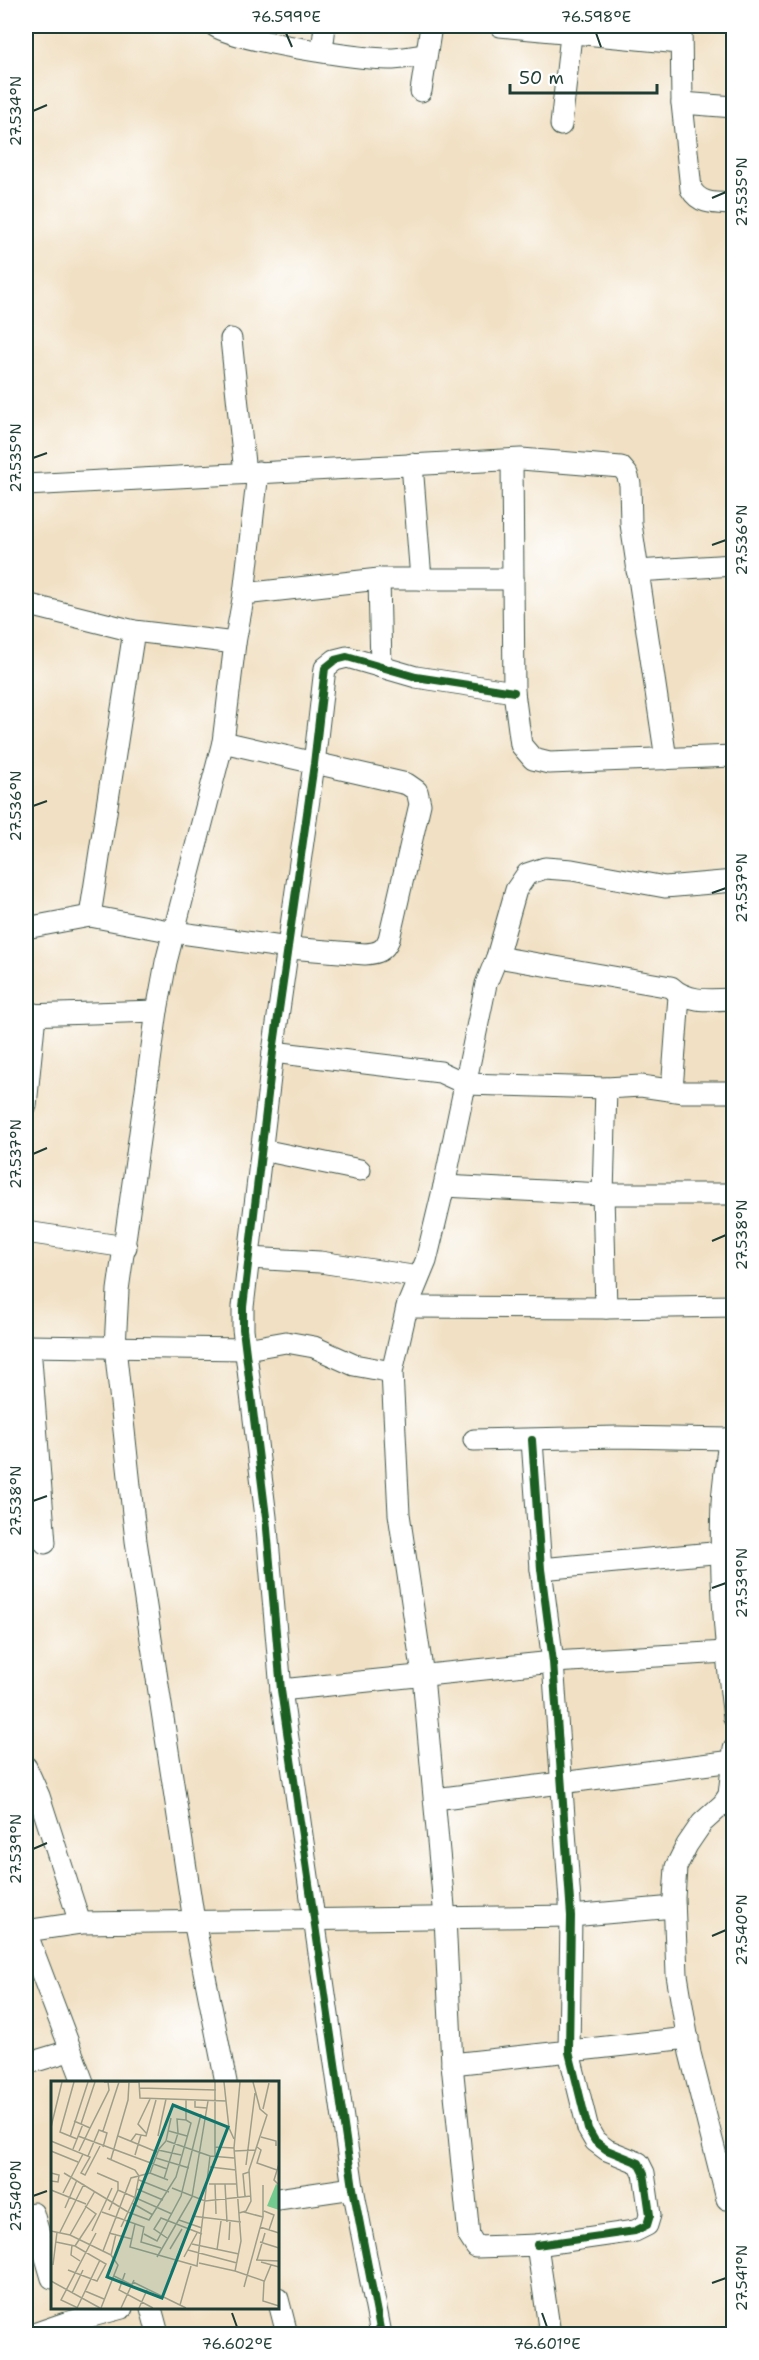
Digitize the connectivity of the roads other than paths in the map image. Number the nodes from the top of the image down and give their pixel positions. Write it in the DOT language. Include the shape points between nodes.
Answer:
graph roads {
  1 [pos="325,26"];
  2 [pos="431,26"];
  3 [pos="500,26"];
  4 [pos="219,27"];
  5 [pos="571,29"];
  6 [pos="681,34"];
  7 [pos="322,51"];
  8 [pos="426,55"];
  9 [pos="421,92"];
  10 [pos="682,103"];
  11 [pos="734,107"];
  12 [pos="561,125"];
  13 [pos="734,204"];
  14 [pos="231,339"];
  15 [pos="512,460"];
  16 [pos="412,464"];
  17 [pos="251,472"];
  18 [pos="26,485"];
  19 [pos="734,565"];
  20 [pos="637,571"];
  21 [pos="379,579"];
  22 [pos="421,579"];
  23 [pos="513,579"];
  24 [pos="244,594"];
  25 [pos="26,604"];
  26 [pos="134,631"];
  27 [pos="235,643"];
  28 [pos="381,667"];
  29 [pos="514,692"];
  30 [pos="223,742"];
  31 [pos="734,756"];
  32 [pos="666,759"];
  33 [pos="314,764"];
  34 [pos="734,881"];
  35 [pos="90,916"];
  36 [pos="26,928"];
  37 [pos="174,932"];
  38 [pos="289,948"];
  39 [pos="497,957"];
  40 [pos="679,996"];
  41 [pos="734,999"];
  42 [pos="157,1011"];
  43 [pos="30,1014"];
  44 [pos="273,1052"];
  45 [pos="466,1084"];
  46 [pos="606,1088"];
  47 [pos="672,1090"];
  48 [pos="734,1092"];
  49 [pos="26,1106"];
  50 [pos="262,1150"];
  51 [pos="360,1170"];
  52 [pos="444,1186"];
  53 [pos="603,1194"];
  54 [pos="734,1194"];
  55 [pos="26,1232"];
  56 [pos="126,1246"];
  57 [pos="249,1258"];
  58 [pos="419,1277"];
  59 [pos="734,1306"];
  60 [pos="407,1307"];
  61 [pos="606,1308"];
  62 [pos="28,1346"];
  63 [pos="116,1347"];
  64 [pos="247,1349"];
  65 [pos="392,1372"];
  66 [pos="731,1438"];
  67 [pos="474,1440"];
  68 [pos="532,1440"];
  69 [pos="45,1543"];
  70 [pos="727,1551"];
  71 [pos="541,1569"];
  72 [pos="726,1652"];
  73 [pos="553,1662"];
  74 [pos="423,1676"];
  75 [pos="281,1690"];
  76 [pos="734,1718"];
  77 [pos="734,1749"];
  78 [pos="733,1761"];
  79 [pos="26,1767"];
  80 [pos="561,1783"];
  81 [pos="32,1798"];
  82 [pos="435,1799"];
  83 [pos="674,1907"];
  84 [pos="571,1916"];
  85 [pos="445,1918"];
  86 [pos="314,1919"];
  87 [pos="194,1921"];
  88 [pos="80,1923"];
  89 [pos="26,1932"];
  90 [pos="688,2038"];
  91 [pos="69,2051"];
  92 [pos="569,2052"];
  93 [pos="26,2064"];
  94 [pos="452,2064"];
  95 [pos="83,2081"];
  96 [pos="226,2081"];
  97 [pos="353,2188"];
  98 [pos="279,2199"];
  99 [pos="727,2199"];
  100 [pos="33,2213"];
  101 [pos="537,2245"];
  102 [pos="51,2275"];
  103 [pos="279,2303"];
  104 [pos="108,2309"];
  105 [pos="152,2309"];
  106 [pos="64,2315"];
  107 [pos="34,2334"];
  108 [pos="158,2334"];
  109 [pos="287,2334"];
  110 [pos="381,2334"];
  111 [pos="550,2334"];
  1 -- 7 [label="street"];
  2 -- 8 [label="street"];
  3 -- 5 [label="street"];
  4 -- 7 [label="street" via="241,36"];
  5 -- 6 [label="street"];
  5 -- 12 [label="street"];
  6 -- 10 [label="street"];
  7 -- 8 [label="street" via="388,59"];
  8 -- 9 [label="street"];
  10 -- 11 [label="street"];
  10 -- 13 [label="street" via="691,189 703,201"];
  14 -- 17 [label="street"];
  15 -- 16 [label="street"];
  15 -- 20 [label="street" via="621,467 630,484"];
  15 -- 23 [label="street"];
  16 -- 17 [label="street"];
  16 -- 22 [label="street"];
  17 -- 18 [label="street"];
  17 -- 24 [label="street"];
  19 -- 20 [label="street"];
  20 -- 32 [label="street"];
  21 -- 22 [label="street"];
  21 -- 24 [label="street"];
  21 -- 28 [label="street"];
  22 -- 23 [label="street"];
  23 -- 29 [label="street"];
  24 -- 27 [label="street"];
  25 -- 26 [label="street"];
  26 -- 27 [label="street"];
  26 -- 35 [label="street"];
  27 -- 30 [label="street"];
  28 -- 29 [label="street" via="416,677"];
  28 -- 33 [label="street" via="347,657 325,668"];
  29 -- 32 [label="street" via="521,745 533,759 549,763"];
  30 -- 33 [label="street"];
  30 -- 37 [label="street"];
  31 -- 32 [label="street"];
  33 -- 38 [label="street"];
  33 -- 38 [label="street" via="407,784 417,791 420,804 385,949 365,954"];
  34 -- 39 [label="street" via="665,887 572,870 545,868 527,873 516,890"];
  35 -- 36 [label="street"];
  35 -- 37 [label="street"];
  37 -- 38 [label="street"];
  37 -- 42 [label="street"];
  38 -- 44 [label="street"];
  39 -- 40 [label="street" via="671,987"];
  39 -- 45 [label="street" via="486,984"];
  40 -- 41 [label="street"];
  40 -- 47 [label="street"];
  42 -- 43 [label="street"];
  42 -- 56 [label="street"];
  43 -- 49 [label="street"];
  44 -- 45 [label="street" via="440,1072"];
  44 -- 50 [label="street"];
  45 -- 46 [label="street"];
  45 -- 52 [label="street"];
  46 -- 47 [label="street" via="641,1086"];
  46 -- 53 [label="street"];
  47 -- 48 [label="street"];
  50 -- 51 [label="street"];
  50 -- 57 [label="street"];
  52 -- 53 [label="street"];
  52 -- 58 [label="street"];
  53 -- 54 [label="street"];
  53 -- 61 [label="street"];
  55 -- 56 [label="street"];
  56 -- 63 [label="street" via="118,1290"];
  57 -- 58 [label="street" via="320,1262"];
  57 -- 64 [label="street" via="243,1307"];
  58 -- 60 [label="street"];
  59 -- 61 [label="street"];
  60 -- 61 [label="street"];
  60 -- 65 [label="street"];
  62 -- 63 [label="street"];
  62 -- 69 [label="street"];
  63 -- 64 [label="street"];
  63 -- 87 [label="street" via="136,1541"];
  64 -- 65 [label="street" via="286,1342 314,1347 354,1365"];
  64 -- 75 [label="street"];
  65 -- 74 [label="street" via="399,1514"];
  66 -- 68 [label="street"];
  66 -- 70 [label="street" via="722,1500"];
  67 -- 68 [label="street"];
  68 -- 71 [label="street"];
  70 -- 71 [label="street"];
  70 -- 72 [label="street"];
  71 -- 73 [label="street"];
  72 -- 73 [label="street"];
  72 -- 76 [label="street"];
  73 -- 74 [label="street"];
  73 -- 80 [label="street"];
  74 -- 75 [label="street"];
  74 -- 82 [label="street"];
  75 -- 86 [label="street"];
  77 -- 78 [label="street"];
  78 -- 80 [label="street"];
  78 -- 83 [label="street" via="729,1795 702,1823 676,1868"];
  79 -- 81 [label="street"];
  80 -- 82 [label="street"];
  80 -- 84 [label="street"];
  81 -- 88 [label="street"];
  82 -- 85 [label="street"];
  83 -- 84 [label="street"];
  83 -- 90 [label="street" via="677,1975"];
  84 -- 85 [label="street"];
  84 -- 92 [label="street"];
  85 -- 86 [label="street"];
  85 -- 94 [label="street"];
  86 -- 87 [label="street"];
  86 -- 97 [label="street"];
  87 -- 88 [label="street"];
  87 -- 96 [label="street"];
  88 -- 89 [label="street"];
  89 -- 91 [label="street"];
  90 -- 92 [label="street"];
  90 -- 99 [label="street"];
  91 -- 93 [label="street"];
  91 -- 95 [label="street"];
  92 -- 94 [label="street"];
  92 -- 101 [label="street" via="588,2129 595,2141 608,2150 639,2163 651,2215 647,2225 635,2231"];
  94 -- 101 [label="street" via="469,2236 476,2247"];
  97 -- 98 [label="street"];
  97 -- 110 [label="street"];
  100 -- 102 [label="street"];
  101 -- 111 [label="street"];
  103 -- 109 [label="street"];
  104 -- 106 [label="street"];
  105 -- 108 [label="street"];
  106 -- 107 [label="street"];
}
